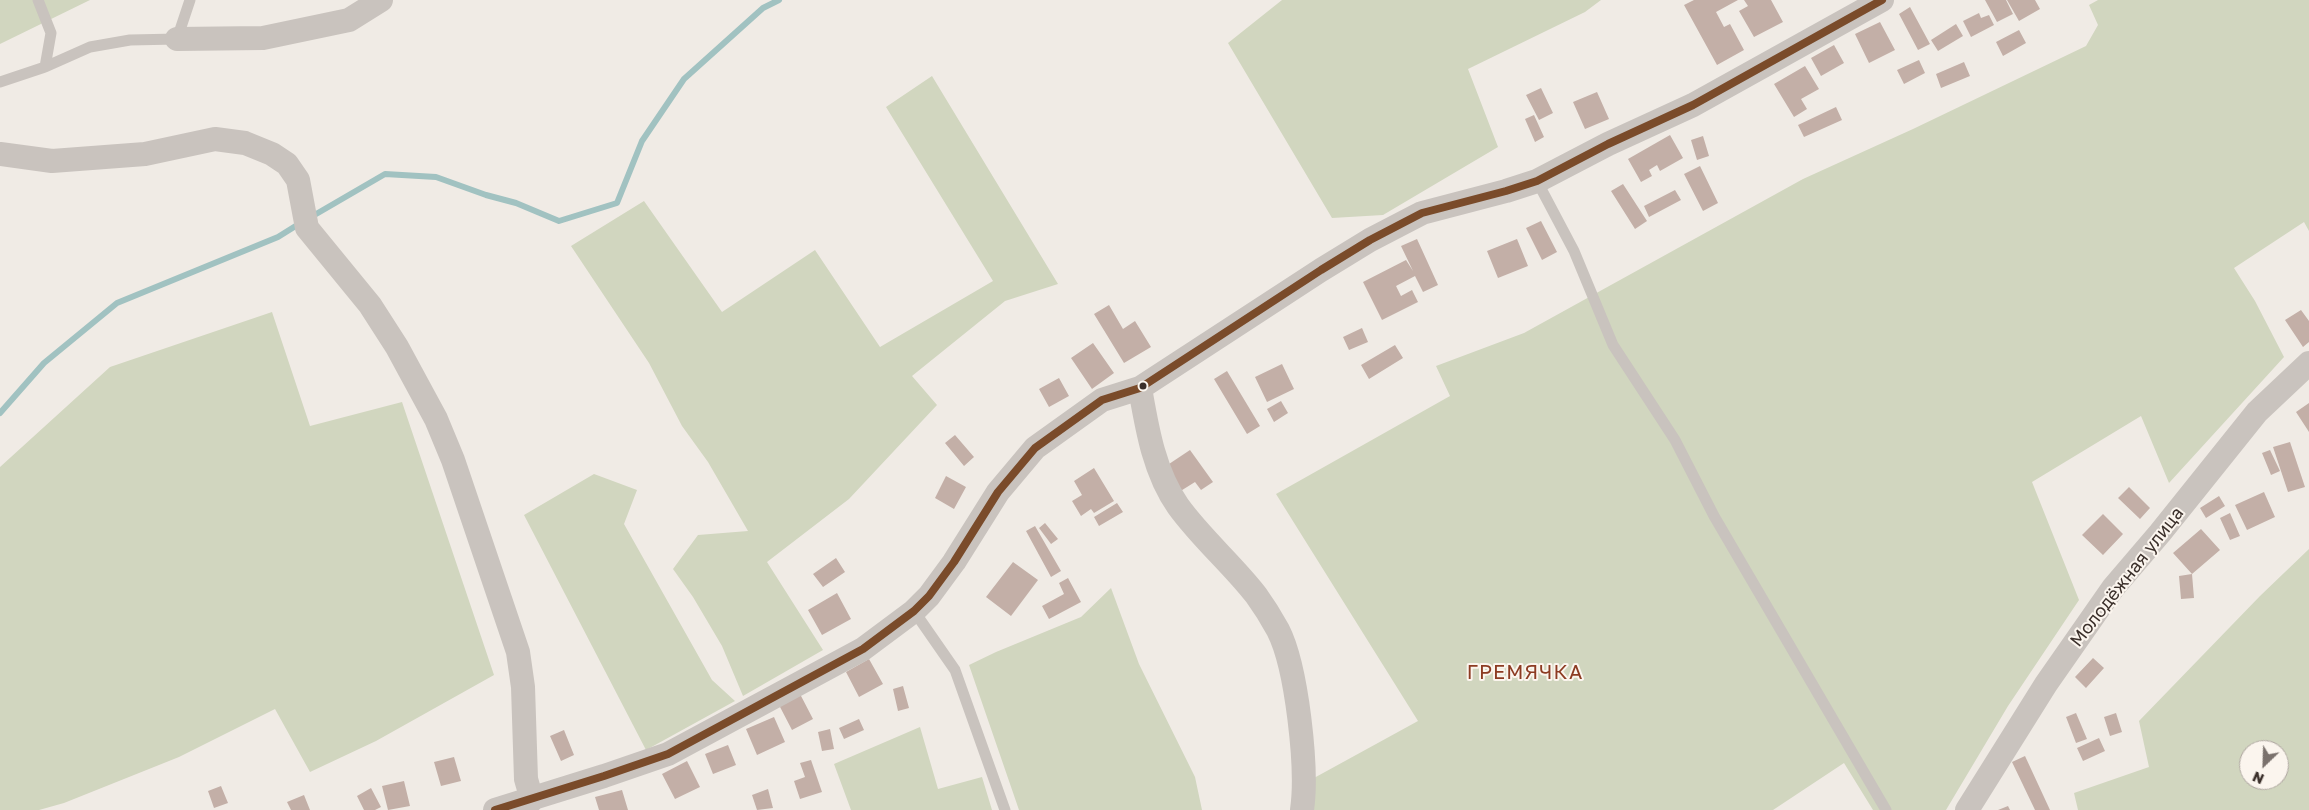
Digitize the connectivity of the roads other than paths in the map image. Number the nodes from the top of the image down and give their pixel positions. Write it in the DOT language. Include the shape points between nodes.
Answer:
graph roads {
  1 [pos="38,0"];
  2 [pos="190,0"];
  3 [pos="381,0"];
  4 [pos="1882,0"];
  5 [pos="177,40"];
  6 [pos="45,67"];
  7 [pos="0,82"];
  8 [pos="0,154"];
  9 [pos="1537,181"];
  10 [pos="2309,363"];
  11 [pos="1140,388"];
  12 [pos="914,612"];
  13 [pos="532,800"];
  14 [pos="495,810"];
  15 [pos="1005,810"];
  16 [pos="1302,810"];
  17 [pos="1886,810"];
  18 [pos="1967,810"];
  1 -- 6 [label="lane" via="50,33"];
  2 -- 5 [label="lane"];
  3 -- 5 [label="street" via="349,20 263,38"];
  4 -- 9 [label="street" via="1694,104"];
  5 -- 6 [label="lane" via="130,40 90,47"];
  6 -- 7 [label="lane"];
  8 -- 13 [label="street" via="52,161 145,154 215,139 245,142 288,164 298,180 307,228 370,305 397,347 436,420 452,460 518,652 526,779"];
  9 -- 11 [label="street" via="1422,213 1370,240"];
  9 -- 17 [label="lane" via="1574,251 1613,346 1675,440 1714,516"];
  10 -- 18 [label="street, Молодёжная улица" via="2257,412 2113,588 2046,684"];
  11 -- 12 [label="street" via="1102,400 1035,448 998,492 954,562"];
  11 -- 16 [label="street" via="1150,442 1162,476 1178,506 1257,596 1279,631 1298,712"];
  12 -- 13 [label="street" via="863,649 668,754"];
  12 -- 15 [label="lane" via="955,670"];
  13 -- 14 [label="street"];
}
